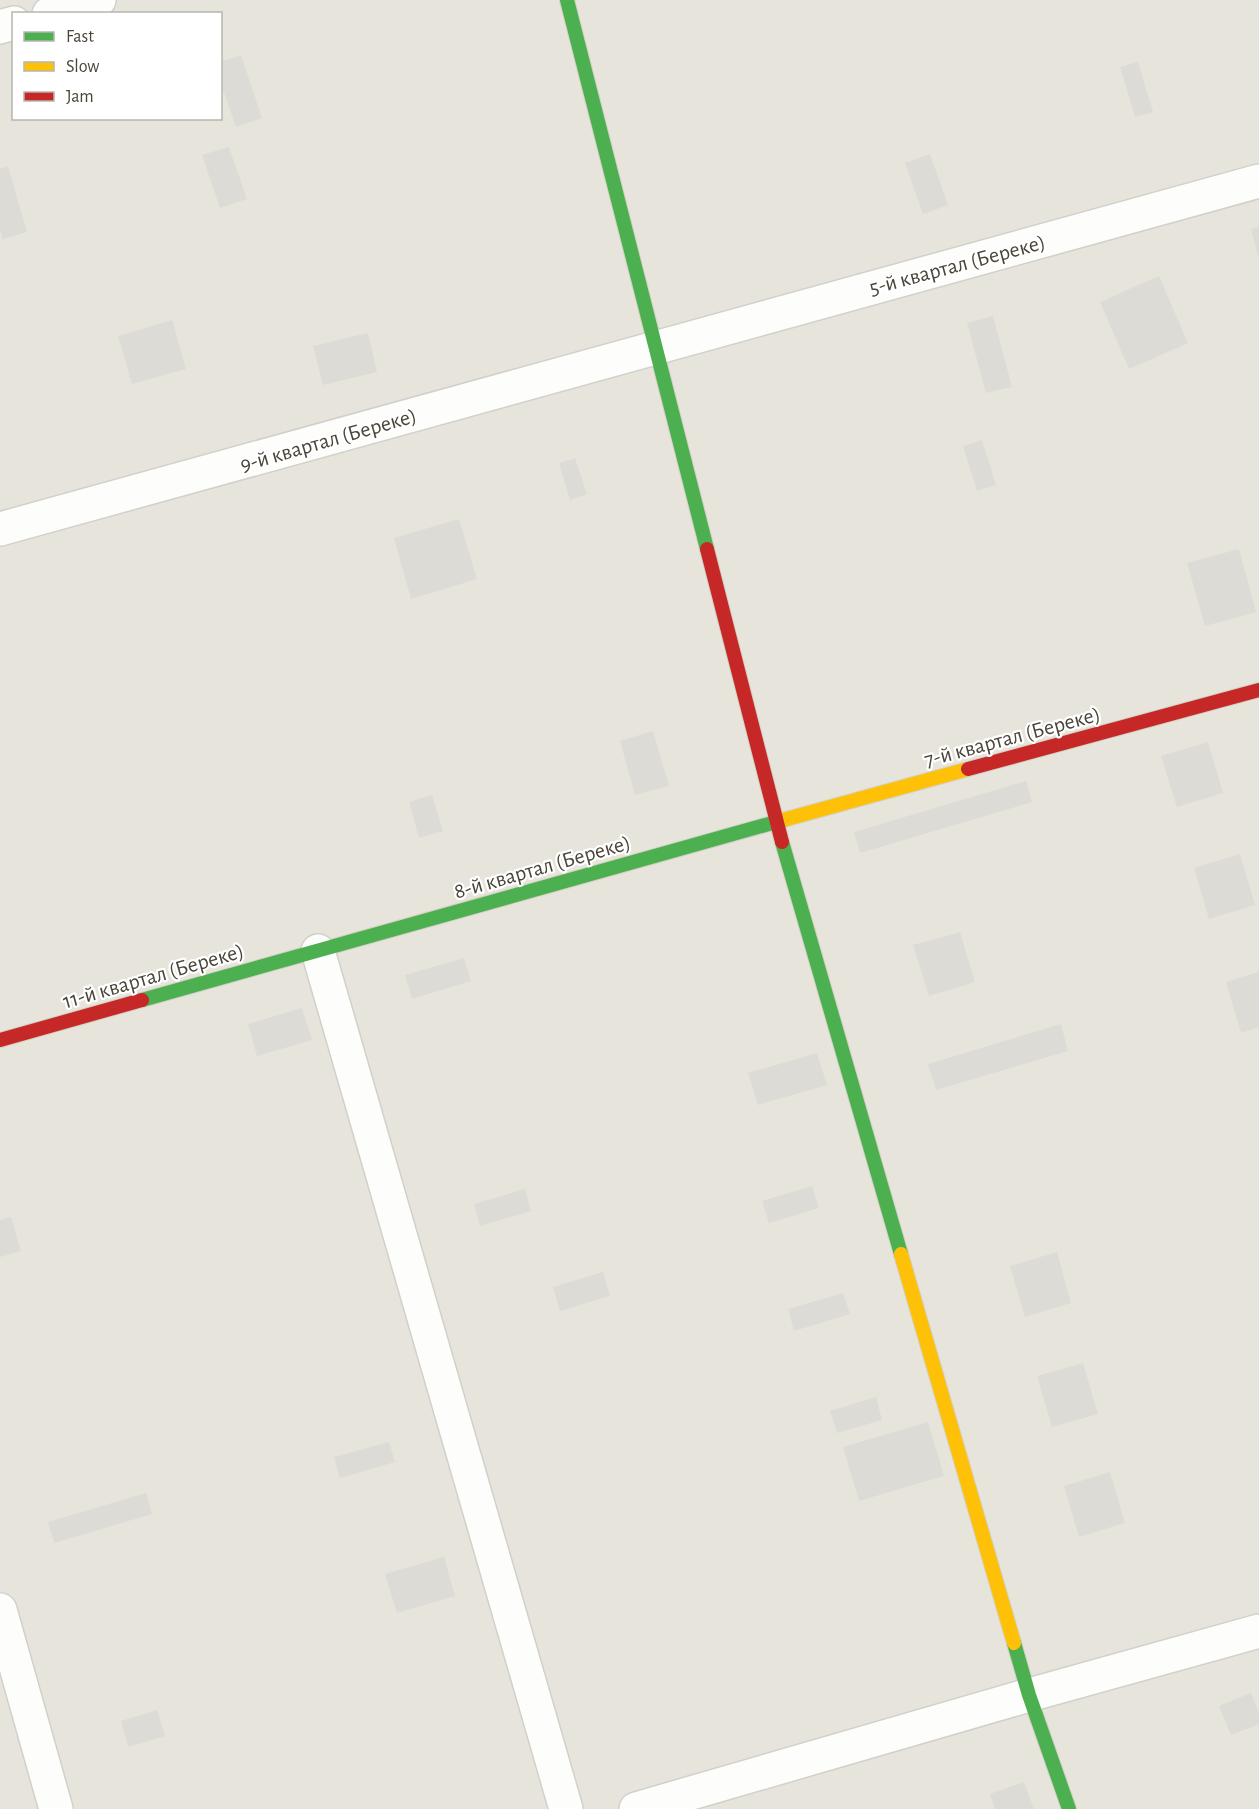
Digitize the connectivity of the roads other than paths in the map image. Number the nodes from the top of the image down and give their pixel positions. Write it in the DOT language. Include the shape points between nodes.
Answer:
graph roads {
  1 [pos="99,0"];
  2 [pos="567,0"];
  3 [pos="56,12"];
  4 [pos="1259,181"];
  5 [pos="655,347"];
  6 [pos="0,529"];
  7 [pos="1259,690"];
  8 [pos="776,822"];
  9 [pos="318,951"];
  10 [pos="0,1040"];
  11 [pos="0,1610"];
  12 [pos="1259,1631"];
  13 [pos="1029,1695"];
  14 [pos="56,1809"];
  15 [pos="566,1809"];
  16 [pos="636,1809"];
  17 [pos="1069,1809"];
  1 -- 3 [label="street"];
  2 -- 5 [label="street"];
  4 -- 5 [label="street, 5-й квартал (Береке)"];
  5 -- 6 [label="street, 9-й квартал (Береке)"];
  5 -- 8 [label="street"];
  7 -- 8 [label="street, 7-й квартал (Береке)"];
  8 -- 9 [label="street, 8-й квартал (Береке)"];
  8 -- 13 [label="street"];
  9 -- 10 [label="street, 11-й квартал (Береке)"];
  9 -- 15 [label="street"];
  11 -- 14 [label="street"];
  12 -- 13 [label="street"];
  13 -- 16 [label="street"];
  13 -- 17 [label="street"];
}
